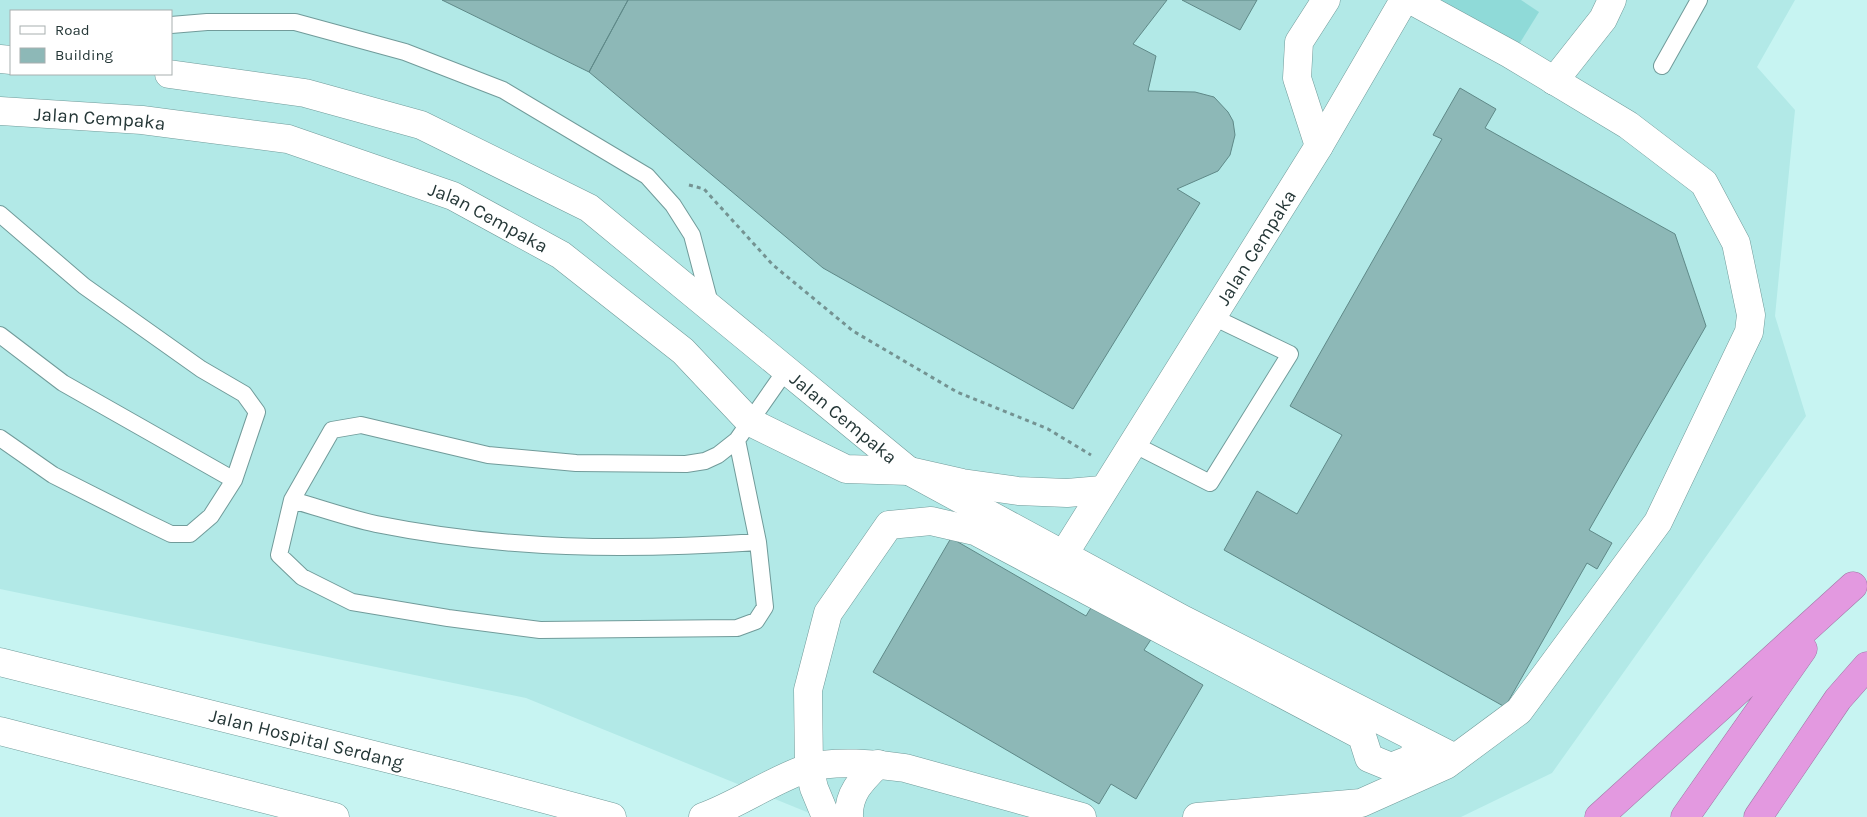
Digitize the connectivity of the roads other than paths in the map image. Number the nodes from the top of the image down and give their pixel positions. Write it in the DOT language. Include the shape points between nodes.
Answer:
graph roads {
  1 [pos="1326,0"];
  2 [pos="1404,0"];
  3 [pos="1411,0"];
  4 [pos="1612,0"];
  5 [pos="1699,0"];
  6 [pos="172,25"];
  7 [pos="1662,66"];
  8 [pos="172,74"];
  9 [pos="1554,81"];
  10 [pos="0,111"];
  11 [pos="1319,146"];
  12 [pos="0,214"];
  13 [pos="712,309"];
  14 [pos="1212,316"];
  15 [pos="0,335"];
  16 [pos="786,370"];
  17 [pos="744,431"];
  18 [pos="0,438"];
  19 [pos="1131,443"];
  20 [pos="909,471"];
  21 [pos="1109,479"];
  22 [pos="234,480"];
  23 [pos="292,500"];
  24 [pos="758,542"];
  25 [pos="1064,554"];
  26 [pos="1860,577"];
  27 [pos="0,662"];
  28 [pos="1867,666"];
  29 [pos="0,731"];
  30 [pos="1417,739"];
  31 [pos="1455,758"];
  32 [pos="878,764"];
  33 [pos="809,768"];
  34 [pos="335,817"];
  35 [pos="612,817"];
  36 [pos="703,817"];
  37 [pos="826,817"];
  38 [pos="848,817"];
  39 [pos="1082,817"];
  40 [pos="1197,817"];
  41 [pos="1600,817"];
  42 [pos="1685,817"];
  43 [pos="1758,817"];
  1 -- 11 [label="street" via="1299,42 1297,78"];
  2 -- 11 [label="street, Jalan Cempaka"];
  3 -- 9 [label="street"];
  4 -- 9 [label="street" via="1603,19"];
  5 -- 7 [label="lane"];
  6 -- 13 [label="lane" via="295,22 405,52 503,90 647,176 673,204 692,235"];
  8 -- 13 [label="street, Jalan Cempaka" via="305,93 421,125 589,208"];
  9 -- 31 [label="street" via="1628,125 1704,183 1736,243 1751,315 1750,332 1658,522 1519,711"];
  10 -- 17 [label="street, Jalan Cempaka" via="142,120 288,139 454,196 561,255 683,351"];
  11 -- 14 [label="street, Jalan Cempaka"];
  12 -- 22 [label="lane" via="84,286 201,369 244,394 257,412"];
  13 -- 16 [label="street, Jalan Cempaka"];
  14 -- 19 [label="street, Jalan Cempaka"];
  14 -- 19 [label="lane" via="1290,354 1210,483"];
  15 -- 22 [label="lane" via="63,383"];
  16 -- 17 [label="lane"];
  16 -- 20 [label="street, Jalan Cempaka"];
  17 -- 20 [label="street, Jalan Cempaka" via="846,469"];
  17 -- 23 [label="lane" via="712,458 686,464 576,463 488,455 360,425 332,430"];
  17 -- 24 [label="lane"];
  18 -- 22 [label="lane" via="53,475 170,534 190,534 211,516"];
  19 -- 21 [label="street, Jalan Cempaka"];
  20 -- 21 [label="street, Jalan Cempaka" via="1018,491 1067,493"];
  20 -- 25 [label="street, Jalan Cempaka"];
  21 -- 25 [label="street, Jalan Cempaka"];
  23 -- 24 [label="lane" via="375,524 510,545 592,549"];
  23 -- 24 [label="lane" via="279,555 302,578 352,602 540,630 738,628 756,622 765,607"];
  25 -- 30 [label="street" via="1184,620"];
  26 -- 41 [label="highway"];
  26 -- 42 [label="highway" via="1786,672"];
  27 -- 35 [label="street, Jalan Hospital Serdang" via="449,773"];
  28 -- 43 [label="highway" via="1838,699"];
  29 -- 34 [label="street"];
  30 -- 31 [label="street"];
  30 -- 33 [label="street" via="1414,758 1391,767 1370,758 1362,736 975,532 930,521 889,525 828,613 808,690"];
  31 -- 40 [label="street" via="1361,803"];
  32 -- 33 [label="street"];
  32 -- 38 [label="street" via="858,784 848,804"];
  32 -- 39 [label="street" via="905,768"];
  33 -- 36 [label="street"];
  33 -- 37 [label="street"];
}
